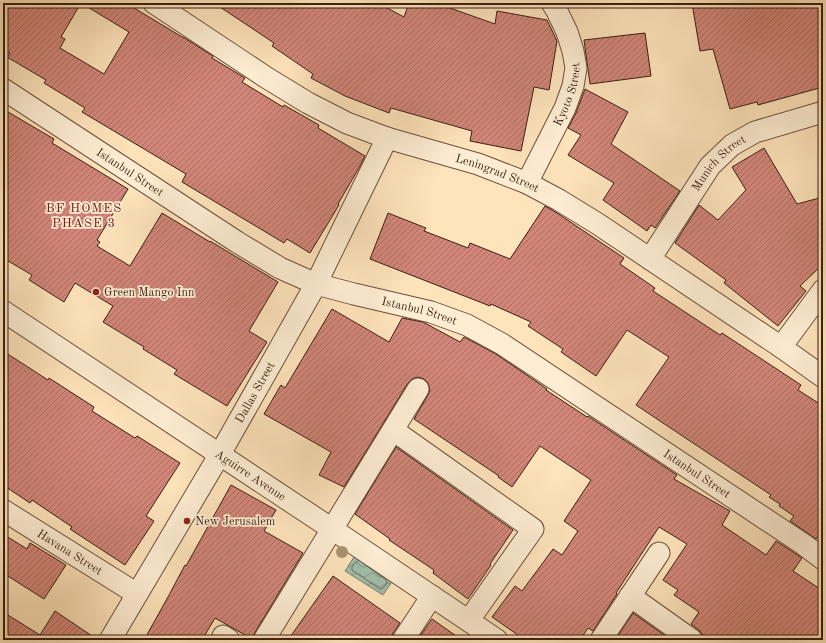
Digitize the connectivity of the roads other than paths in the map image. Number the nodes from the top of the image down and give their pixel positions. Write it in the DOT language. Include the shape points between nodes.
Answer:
graph roads {
  1 [pos="154,3"];
  2 [pos="552,3"];
  3 [pos="3,89"];
  4 [pos="823,112"];
  5 [pos="387,138"];
  6 [pos="527,182"];
  7 [pos="650,259"];
  8 [pos="316,284"];
  9 [pos="823,290"];
  10 [pos="3,311"];
  11 [pos="781,347"];
  12 [pos="823,377"];
  13 [pos="418,389"];
  14 [pos="392,430"];
  15 [pos="220,454"];
  16 [pos="3,510"];
  17 [pos="332,528"];
  18 [pos="659,553"];
  19 [pos="823,559"];
  20 [pos="137,594"];
  21 [pos="432,596"];
  22 [pos="630,596"];
  23 [pos="469,620"];
  24 [pos="110,640"];
  25 [pos="264,640"];
  26 [pos="403,640"];
  27 [pos="497,640"];
  28 [pos="601,640"];
  29 [pos="692,640"];
  1 -- 5 [label="street, Leningrad Street" via="308,103 347,123"];
  2 -- 6 [label="street, Kyoto Street" via="567,32 576,68 565,108"];
  3 -- 8 [label="street, Istanbul Street" via="238,242 280,268"];
  4 -- 7 [label="street, Munich Street" via="755,132 732,144 710,166"];
  5 -- 6 [label="street, Leningrad Street" via="478,164"];
  5 -- 8 [label="street, Dallas Street"];
  6 -- 7 [label="street, Leningrad Street" via="598,224"];
  7 -- 11 [label="street, Leningrad Street"];
  8 -- 15 [label="street, Dallas Street"];
  8 -- 19 [label="street, Istanbul Street" via="431,312 468,325 502,344"];
  9 -- 11 [label="street"];
  10 -- 15 [label="street, Aguirre Avenue"];
  11 -- 12 [label="street, Leningrad Street"];
  13 -- 14 [label="street"];
  14 -- 17 [label="street"];
  14 -- 23 [label="street" via="533,529"];
  15 -- 17 [label="street, Aguirre Avenue"];
  15 -- 20 [label="street, Dallas Street"];
  16 -- 20 [label="street, Havana Street"];
  17 -- 21 [label="street, Aguirre Avenue"];
  17 -- 25 [label="street"];
  18 -- 22 [label="street"];
  20 -- 24 [label="street, Dallas Street"];
  21 -- 23 [label="street, Aguirre Avenue"];
  21 -- 26 [label="street"];
  22 -- 28 [label="street"];
  22 -- 29 [label="street"];
  23 -- 27 [label="street, Aguirre Avenue"];
}
